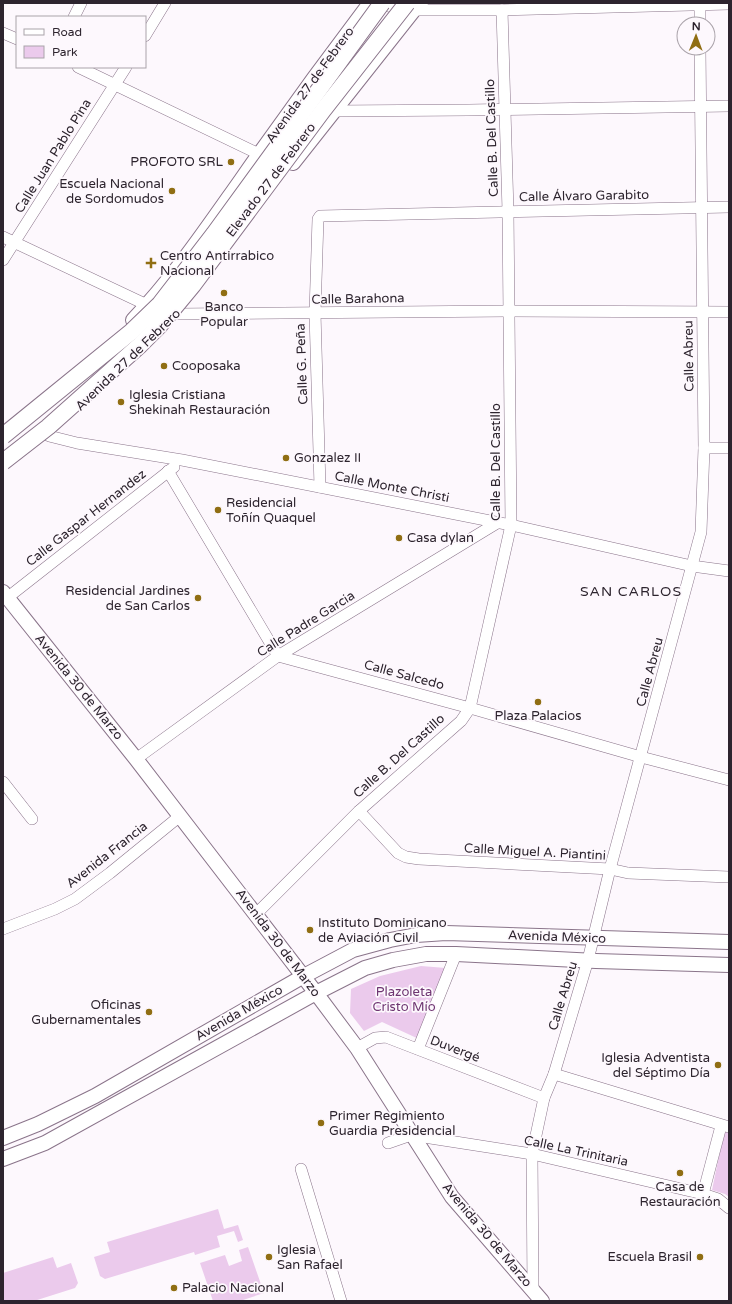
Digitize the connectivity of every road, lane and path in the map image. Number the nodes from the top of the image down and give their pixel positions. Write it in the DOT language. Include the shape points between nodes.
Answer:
graph roads {
  1 [pos="81,3"];
  2 [pos="166,3"];
  3 [pos="370,3"];
  4 [pos="382,3"];
  5 [pos="700,4"];
  6 [pos="729,4"];
  7 [pos="414,5"];
  8 [pos="502,10"];
  9 [pos="74,16"];
  10 [pos="700,16"];
  11 [pos="3,33"];
  12 [pos="146,34"];
  13 [pos="16,39"];
  14 [pos="700,56"];
  15 [pos="80,68"];
  16 [pos="125,68"];
  17 [pos="114,85"];
  18 [pos="700,106"];
  19 [pos="729,106"];
  20 [pos="505,110"];
  21 [pos="333,111"];
  22 [pos="259,154"];
  23 [pos="701,206"];
  24 [pos="729,207"];
  25 [pos="508,212"];
  26 [pos="320,216"];
  27 [pos="3,237"];
  28 [pos="15,242"];
  29 [pos="3,260"];
  30 [pos="147,305"];
  31 [pos="508,311"];
  32 [pos="702,312"];
  33 [pos="729,312"];
  34 [pos="315,313"];
  35 [pos="178,314"];
  36 [pos="3,426"];
  37 [pos="3,436"];
  38 [pos="49,436"];
  39 [pos="704,448"];
  40 [pos="729,448"];
  41 [pos="182,460"];
  42 [pos="3,462"];
  43 [pos="3,467"];
  44 [pos="168,471"];
  45 [pos="320,487"];
  46 [pos="497,523"];
  47 [pos="511,525"];
  48 [pos="692,566"];
  49 [pos="728,574"];
  50 [pos="5,595"];
  51 [pos="278,656"];
  52 [pos="470,708"];
  53 [pos="641,757"];
  54 [pos="136,759"];
  55 [pos="729,780"];
  56 [pos="3,782"];
  57 [pos="359,811"];
  58 [pos="180,816"];
  59 [pos="32,819"];
  60 [pos="610,869"];
  61 [pos="729,877"];
  62 [pos="256,914"];
  63 [pos="3,929"];
  64 [pos="593,938"];
  65 [pos="729,942"];
  66 [pos="456,954"];
  67 [pos="588,960"];
  68 [pos="729,965"];
  69 [pos="302,977"];
  70 [pos="316,993"];
  71 [pos="357,1048"];
  72 [pos="418,1050"];
  73 [pos="554,1074"];
  74 [pos="544,1098"];
  75 [pos="725,1126"];
  76 [pos="411,1135"];
  77 [pos="3,1138"];
  78 [pos="388,1143"];
  79 [pos="532,1154"];
  80 [pos="3,1159"];
  81 [pos="301,1169"];
  82 [pos="703,1194"];
  83 [pos="729,1208"];
  84 [pos="533,1290"];
  85 [pos="341,1301"];
  86 [pos="542,1301"];
  1 -- 9 [label="street"];
  2 -- 12 [label="street"];
  3 -- 7 [label="street"];
  3 -- 22 [label="main road, Avenida 27 de Febrero"];
  4 -- 37 [label="highway, Elevado 27 de Febrero, bridge" via="160,304 131,332"];
  5 -- 6 [label="street"];
  5 -- 8 [label="street"];
  5 -- 10 [label="street"];
  7 -- 8 [label="street"];
  7 -- 21 [label="main road, Avenida 27 de Febrero"];
  7 -- 42 [label="highway, Elevado 27 de Febrero, bridge" via="388,25 193,285 159,326 48,427"];
  8 -- 20 [label="street, Calle B. Del Castillo"];
  11 -- 13 [label="street"];
  14 -- 18 [label="street, Calle Abreu"];
  15 -- 17 [label="street"];
  16 -- 17 [label="street, Calle Juan Pablo Pina"];
  17 -- 22 [label="street"];
  17 -- 28 [label="street, Calle Juan Pablo Pina"];
  18 -- 19 [label="street"];
  18 -- 20 [label="street"];
  18 -- 23 [label="street, Calle Abreu"];
  20 -- 21 [label="street"];
  20 -- 25 [label="street, Calle B. Del Castillo"];
  21 -- 35 [label="main road, Avenida 27 de Febrero"];
  22 -- 30 [label="main road, Avenida 27 de Febrero" via="186,257"];
  23 -- 24 [label="street, Calle Álvaro Garabito"];
  23 -- 25 [label="street, Calle Álvaro Garabito"];
  23 -- 32 [label="street, Calle Abreu"];
  25 -- 26 [label="street, Calle Álvaro Garabito"];
  25 -- 31 [label="street, Calle B. Del Castillo"];
  26 -- 34 [label="street, Calle G. Peña"];
  27 -- 28 [label="street, Calle Barahona"];
  28 -- 29 [label="street, Calle Juan Pablo Pina"];
  28 -- 30 [label="street, Calle Barahona"];
  30 -- 35 [label="street, Calle Barahona"];
  30 -- 36 [label="main road, Avenida 27 de Febrero" via="125,328"];
  31 -- 32 [label="street, Calle Barahona"];
  31 -- 34 [label="street, Calle Barahona"];
  31 -- 47 [label="street, Calle B. Del Castillo"];
  32 -- 33 [label="street, Calle Barahona"];
  32 -- 39 [label="street, Calle Abreu"];
  34 -- 35 [label="street, Calle Barahona"];
  34 -- 45 [label="street, Calle G. Peña"];
  35 -- 38 [label="main road, Avenida 27 de Febrero"];
  38 -- 41 [label="street, Calle Monte Christi"];
  38 -- 43 [label="main road, Avenida 27 de Febrero"];
  39 -- 40 [label="street"];
  39 -- 48 [label="street, Calle Abreu" via="701,532"];
  41 -- 44 [label="street, Calle Gaspar Hernandez"];
  41 -- 45 [label="street, Calle Monte Christi"];
  44 -- 50 [label="street, Calle Gaspar Hernandez"];
  44 -- 51 [label="street"];
  45 -- 46 [label="street, Calle Monte Christi"];
  46 -- 47 [label="street, Calle Monte Christi"];
  46 -- 51 [label="street, Calle Padre Garcia"];
  47 -- 48 [label="street, Calle Monte Christi"];
  47 -- 52 [label="street, Calle B. Del Castillo"];
  48 -- 49 [label="street, Calle Monte Christi"];
  48 -- 53 [label="street, Calle Abreu"];
  50 -- 54 [label="main road, Avenida 30 de Marzo"];
  51 -- 52 [label="street, Calle Salcedo"];
  51 -- 54 [label="street, Calle Padre Garcia"];
  52 -- 53 [label="street, Calle Salcedo"];
  52 -- 57 [label="street, Calle B. Del Castillo" via="460,721"];
  53 -- 55 [label="street, Calle Salcedo"];
  53 -- 60 [label="street, Calle Abreu"];
  54 -- 58 [label="main road, Avenida 30 de Marzo"];
  56 -- 59 [label="street"];
  57 -- 60 [label="street, Calle Miguel A. Piantini" via="398,853 406,857"];
  57 -- 62 [label="street, Calle B. Del Castillo"];
  58 -- 62 [label="main road, Avenida 30 de Marzo"];
  58 -- 63 [label="street, Avenida Francia" via="75,899"];
  60 -- 61 [label="street, Calle Miguel A. Piantini" via="628,873"];
  60 -- 64 [label="street, Calle Abreu"];
  62 -- 69 [label="main road, Avenida 30 de Marzo"];
  64 -- 65 [label="main road, Avenida México"];
  64 -- 67 [label="street, Calle Abreu"];
  64 -- 69 [label="main road, Avenida México" via="446,933 416,935 353,950"];
  66 -- 67 [label="main road, Avenida México"];
  66 -- 70 [label="main road, Avenida México" via="426,954 393,960 365,968"];
  66 -- 72 [label="street"];
  67 -- 68 [label="main road, Avenida México"];
  67 -- 73 [label="street, Calle Abreu"];
  69 -- 70 [label="main road, Avenida 30 de Marzo"];
  69 -- 77 [label="main road, Avenida México" via="94,1096"];
  70 -- 71 [label="main road, Avenida 30 de Marzo"];
  70 -- 80 [label="main road, Avenida México" via="51,1139"];
  71 -- 72 [label="street, Duvergé" via="375,1038 386,1037"];
  71 -- 76 [label="main road, Avenida 30 de Marzo"];
  72 -- 74 [label="street, Duvergé"];
  73 -- 74 [label="street, Calle Abreu"];
  73 -- 75 [label="street"];
  74 -- 79 [label="street, Calle Abreu"];
  75 -- 82 [label="street"];
  76 -- 78 [label="street"];
  76 -- 79 [label="street, Calle La Trinitaria"];
  76 -- 84 [label="main road, Avenida 30 de Marzo" via="452,1197"];
  79 -- 82 [label="street, Calle La Trinitaria"];
  79 -- 84 [label="street, Calle Abreu"];
  81 -- 85 [label="street"];
  82 -- 83 [label="street, Calle La Trinitaria" via="718,1199"];
  84 -- 86 [label="main road, Avenida 30 de Marzo"];
}
